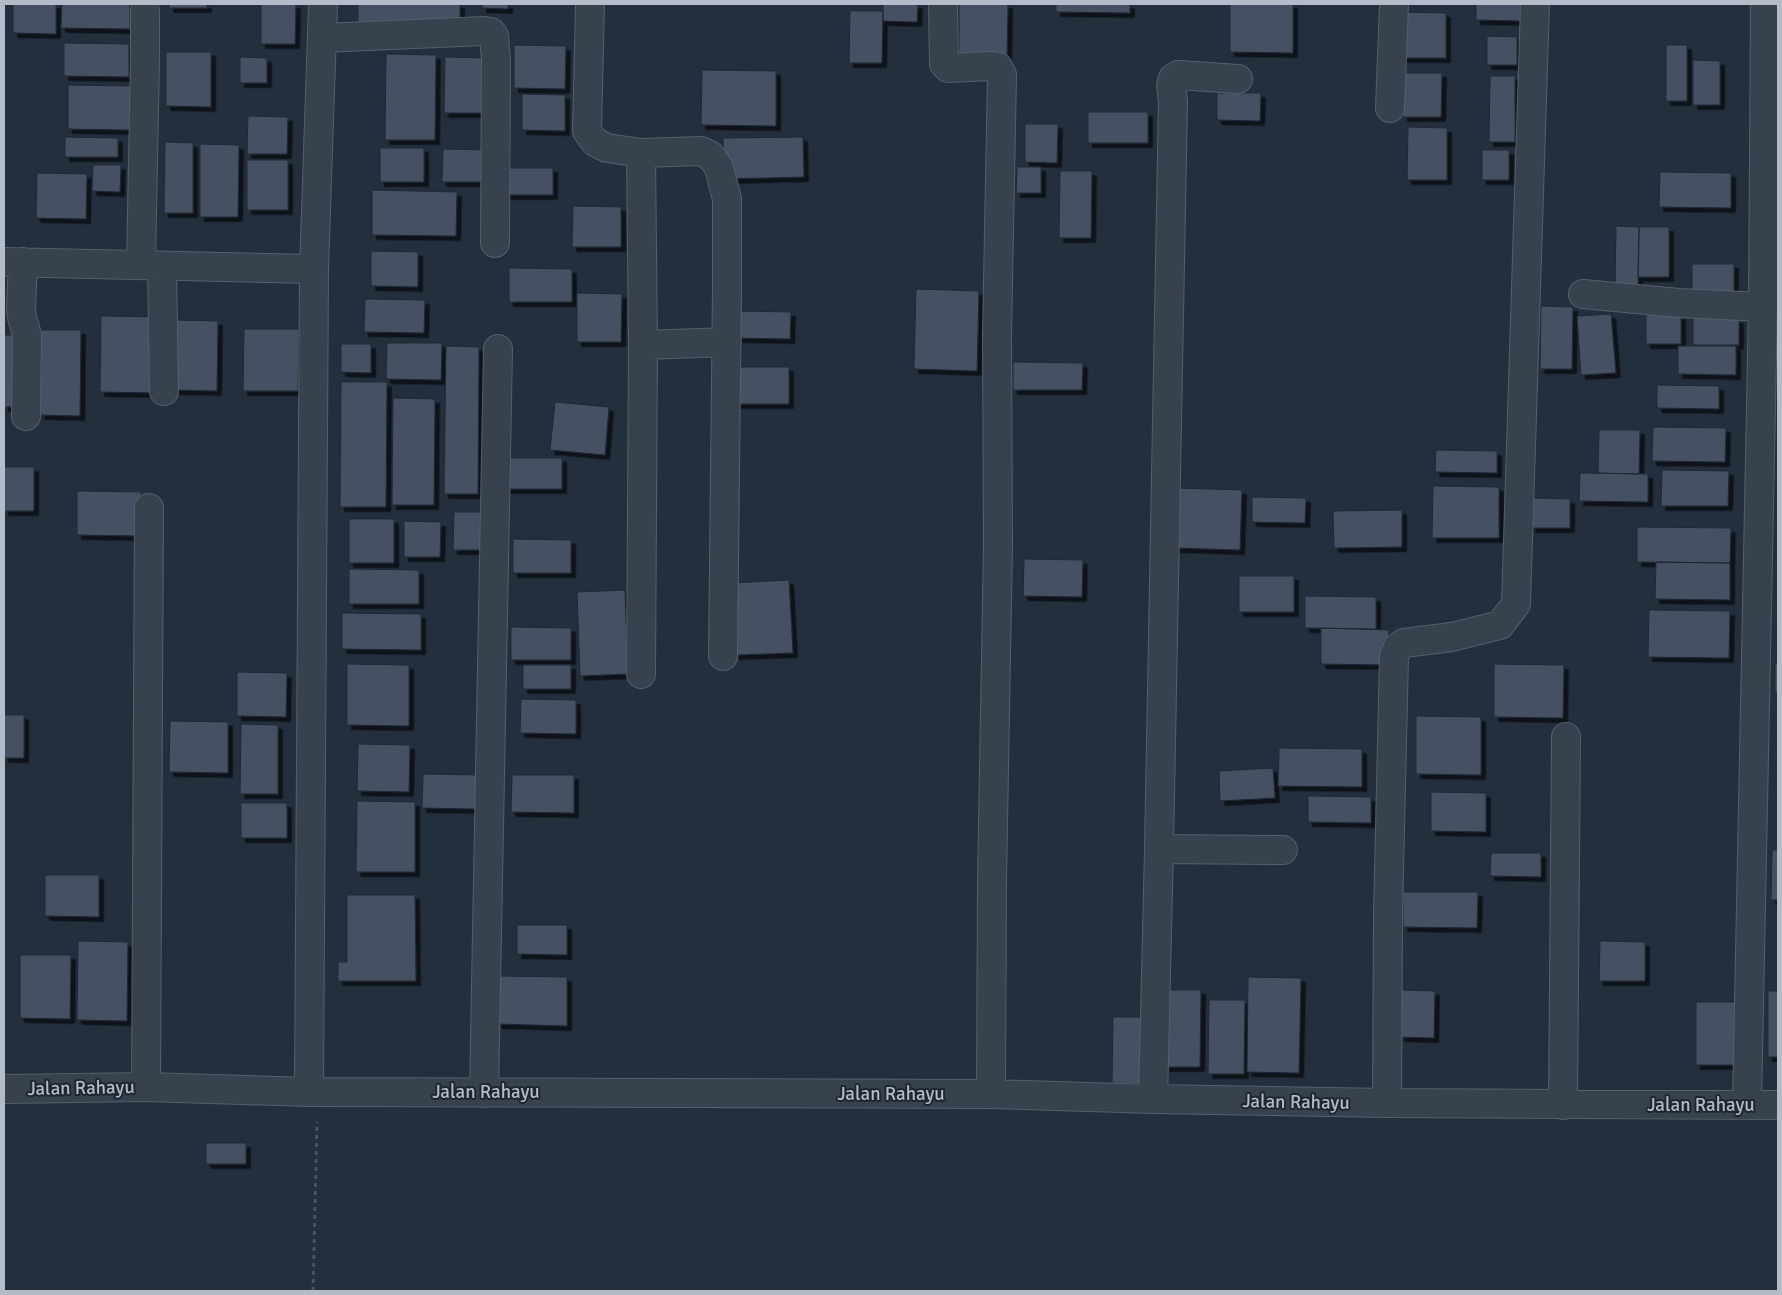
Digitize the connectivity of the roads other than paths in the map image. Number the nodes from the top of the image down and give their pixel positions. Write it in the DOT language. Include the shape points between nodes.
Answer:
graph roads {
  1 [pos="323,4"];
  2 [pos="590,4"];
  3 [pos="943,4"];
  4 [pos="1394,4"];
  5 [pos="1535,4"];
  6 [pos="1765,4"];
  7 [pos="145,11"];
  8 [pos="322,38"];
  9 [pos="1238,79"];
  10 [pos="1390,108"];
  11 [pos="641,153"];
  12 [pos="495,243"];
  13 [pos="13,262"];
  14 [pos="151,265"];
  15 [pos="314,269"];
  16 [pos="1583,294"];
  17 [pos="1762,307"];
  18 [pos="727,342"];
  19 [pos="643,345"];
  20 [pos="498,349"];
  21 [pos="164,391"];
  22 [pos="26,416"];
  23 [pos="149,508"];
  24 [pos="722,656"];
  25 [pos="641,674"];
  26 [pos="1566,737"];
  27 [pos="1159,849"];
  28 [pos="1283,850"];
  29 [pos="146,1087"];
  30 [pos="4,1089"];
  31 [pos="313,1092"];
  32 [pos="484,1092"];
  33 [pos="992,1094"];
  34 [pos="1153,1099"];
  35 [pos="1388,1103"];
  36 [pos="1747,1104"];
  37 [pos="1562,1105"];
  38 [pos="1778,1105"];
  1 -- 8 [label="street"];
  2 -- 11 [label="street" via="587,131 595,142 607,148"];
  3 -- 33 [label="street" via="946,67 998,67 1002,75"];
  4 -- 10 [label="street"];
  5 -- 35 [label="street" via="1516,604 1500,625 1452,638 1404,643 1394,656 1388,915"];
  6 -- 17 [label="street"];
  7 -- 14 [label="street"];
  8 -- 12 [label="street" via="491,32 496,60"];
  8 -- 15 [label="street"];
  9 -- 27 [label="street" via="1178,75 1171,85"];
  11 -- 18 [label="street" via="701,151 711,156 719,168 727,199"];
  11 -- 19 [label="street"];
  13 -- 14 [label="street"];
  13 -- 22 [label="street" via="27,335"];
  14 -- 15 [label="street"];
  14 -- 21 [label="street"];
  15 -- 31 [label="street"];
  16 -- 17 [label="street"];
  17 -- 36 [label="street"];
  18 -- 19 [label="street"];
  18 -- 24 [label="street"];
  19 -- 25 [label="street"];
  20 -- 32 [label="street"];
  23 -- 29 [label="street"];
  26 -- 37 [label="street"];
  27 -- 28 [label="street"];
  27 -- 34 [label="street"];
  29 -- 30 [label="street, Jalan Rahayu"];
  29 -- 31 [label="street, Jalan Rahayu"];
  31 -- 32 [label="street, Jalan Rahayu"];
  32 -- 33 [label="street, Jalan Rahayu"];
  33 -- 34 [label="street, Jalan Rahayu"];
  34 -- 35 [label="street, Jalan Rahayu"];
  35 -- 37 [label="street, Jalan Rahayu"];
  36 -- 37 [label="street, Jalan Rahayu"];
  36 -- 38 [label="street, Jalan Rahayu"];
}
